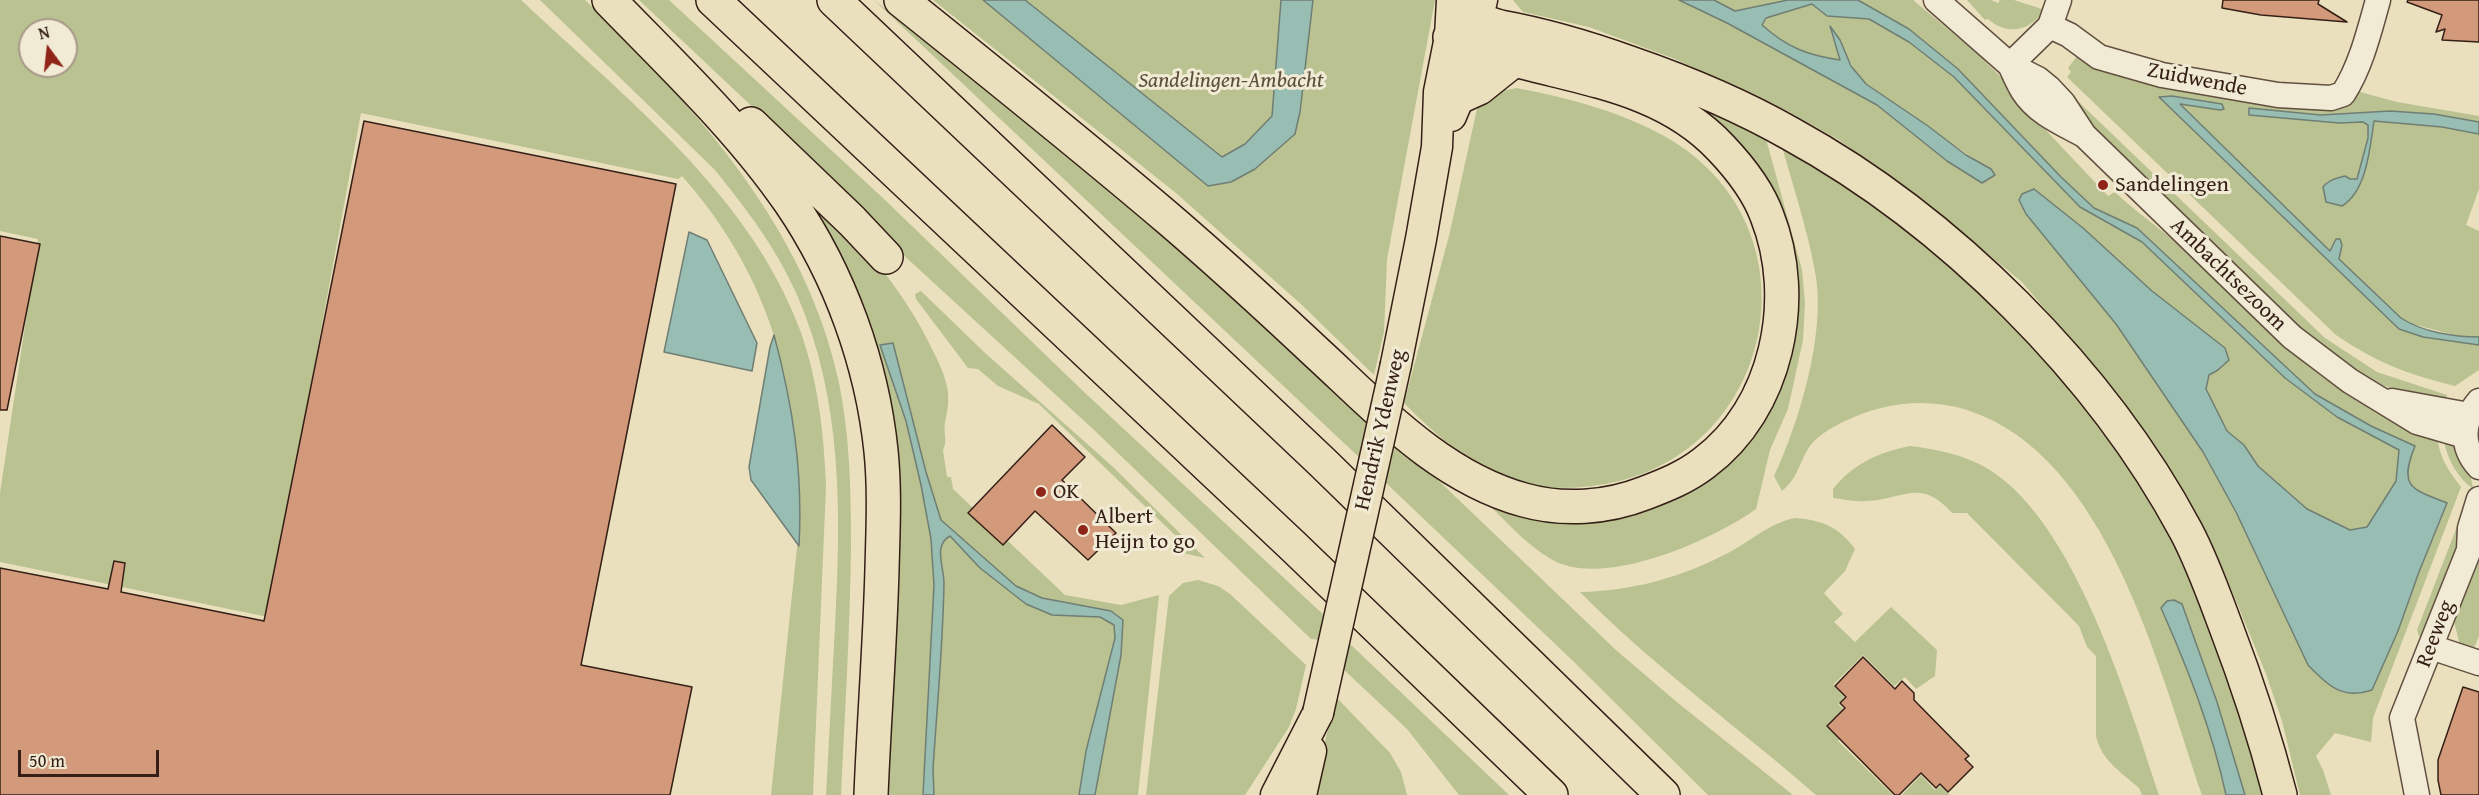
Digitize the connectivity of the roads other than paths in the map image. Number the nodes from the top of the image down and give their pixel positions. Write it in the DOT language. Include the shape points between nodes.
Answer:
graph roads {
  1 [pos="609,0"];
  2 [pos="615,0"];
  3 [pos="713,0"];
  4 [pos="834,0"];
  5 [pos="901,0"];
  6 [pos="1452,0"];
  7 [pos="1936,0"];
  8 [pos="2059,0"];
  9 [pos="2378,0"];
  10 [pos="1470,26"];
  11 [pos="2050,26"];
  12 [pos="1514,60"];
  13 [pos="2010,65"];
  14 [pos="1459,97"];
  15 [pos="1437,147"];
  16 [pos="886,257"];
  17 [pos="2471,417"];
  18 [pos="2479,467"];
  19 [pos="2479,499"];
  20 [pos="2474,543"];
  21 [pos="2431,647"];
  22 [pos="2479,663"];
  23 [pos="1318,713"];
  24 [pos="872,795"];
  25 [pos="1276,795"];
  26 [pos="1301,795"];
  27 [pos="1551,795"];
  28 [pos="1663,795"];
  29 [pos="2280,795"];
  30 [pos="2417,795"];
  1 -- 24 [label="highway" via="722,118 776,182 828,268 861,352 881,451 884,517"];
  2 -- 16 [label="highway" via="732,106"];
  3 -- 27 [label="highway"];
  4 -- 28 [label="highway" via="1323,463"];
  5 -- 12 [label="highway" via="1170,220 1410,439 1494,490 1526,501 1563,507 1633,498 1673,482 1706,462 1759,398 1779,338 1782,300 1768,216 1746,177 1720,146 1672,109 1614,84"];
  6 -- 10 [label="main road, Hendrik Ydenweg"];
  7 -- 13 [label="street, Ambachtsezoom"];
  8 -- 11 [label="street"];
  9 -- 11 [label="street, Zuidwende" via="2349,85 2343,94 2331,98 2211,85 2119,64 2099,57"];
  10 -- 12 [label="highway"];
  10 -- 14 [label="main road, Hendrik Ydenweg"];
  10 -- 15 [label="main road, Hendrik Ydenweg" via="1440,92"];
  10 -- 29 [label="highway" via="1602,53 1707,93 1792,134 1896,202 2009,299 2110,413 2152,473 2187,534 2256,707"];
  11 -- 13 [label="street"];
  12 -- 14 [label="highway" via="1479,88"];
  13 -- 17 [label="street, Ambachtsezoom" via="2049,88 2084,135 2292,337 2350,381 2384,400"];
  14 -- 15 [label="main road, Hendrik Ydenweg"];
  15 -- 23 [label="main road, Hendrik Ydenweg, bridge" via="1396,364"];
  17 -- 18 [label="street" via="2469,453"];
  19 -- 20 [label="street, Reeweg" via="2470,528"];
  20 -- 21 [label="street, Reeweg"];
  21 -- 22 [label="street"];
  21 -- 30 [label="street, Reeweg" via="2402,718"];
  23 -- 25 [label="main road, Hendrik Ydenweg"];
  23 -- 26 [label="main road, Hendrik Ydenweg"];
}
